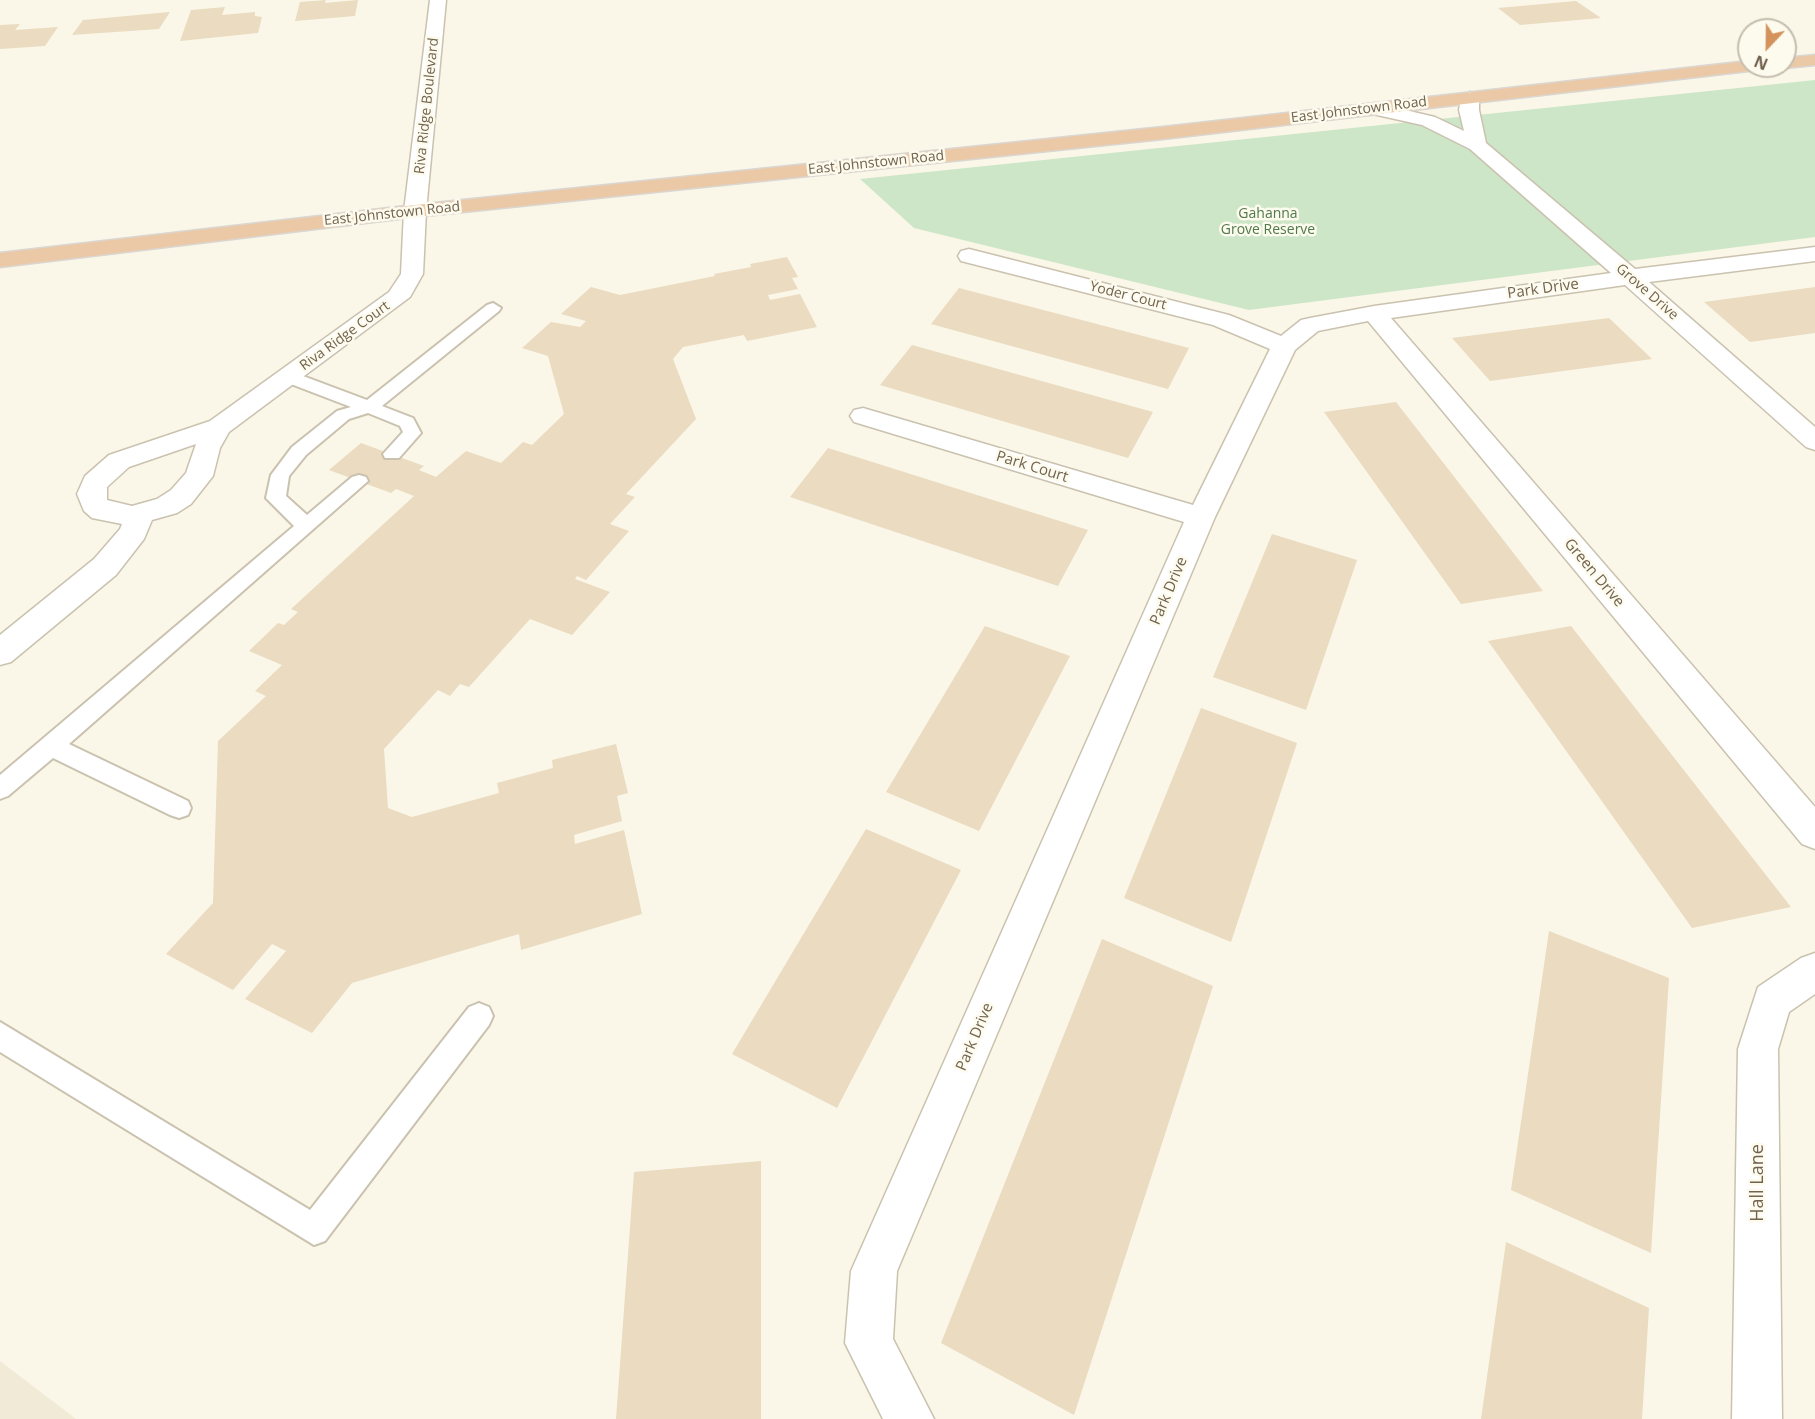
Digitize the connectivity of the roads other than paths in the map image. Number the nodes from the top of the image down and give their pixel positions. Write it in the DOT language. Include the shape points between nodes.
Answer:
graph roads {
  1 [pos="438,0"];
  2 [pos="1815,60"];
  3 [pos="1797,62"];
  4 [pos="1737,68"];
  5 [pos="1470,98"];
  6 [pos="1375,109"];
  7 [pos="1477,145"];
  8 [pos="416,211"];
  9 [pos="1815,254"];
  10 [pos="969,256"];
  11 [pos="0,260"];
  12 [pos="1630,277"];
  13 [pos="493,308"];
  14 [pos="1374,313"];
  15 [pos="1284,346"];
  16 [pos="289,377"];
  17 [pos="370,408"];
  18 [pos="863,416"];
  19 [pos="219,427"];
  20 [pos="1815,441"];
  21 [pos="392,454"];
  22 [pos="359,481"];
  23 [pos="139,514"];
  24 [pos="1201,517"];
  25 [pos="306,526"];
  26 [pos="0,653"];
  27 [pos="51,746"];
  28 [pos="0,789"];
  29 [pos="179,808"];
  30 [pos="1815,833"];
  31 [pos="1815,971"];
  32 [pos="478,1016"];
  33 [pos="0,1036"];
  34 [pos="909,1419"];
  35 [pos="1756,1419"];
  1 -- 8 [label="street, Riva Ridge Boulevard"];
  2 -- 3 [label="highway"];
  4 -- 5 [label="highway, East Johnstown Road"];
  5 -- 6 [label="highway, East Johnstown Road"];
  5 -- 7 [label="street" via="1468,110"];
  6 -- 7 [label="street, Grove Drive" via="1428,121"];
  6 -- 8 [label="highway, East Johnstown Road"];
  7 -- 12 [label="street, Grove Drive"];
  8 -- 11 [label="highway, East Johnstown Road"];
  8 -- 16 [label="street, Riva Ridge Court" via="412,274 398,297"];
  9 -- 12 [label="street, Park Drive"];
  10 -- 15 [label="street, Yoder Court" via="1221,320"];
  12 -- 14 [label="street, Park Drive"];
  12 -- 20 [label="street, Grove Drive"];
  13 -- 17 [label="lane"];
  14 -- 15 [label="street, Park Drive" via="1310,325"];
  14 -- 30 [label="street, Green Drive"];
  15 -- 24 [label="street, Park Drive"];
  16 -- 17 [label="lane"];
  16 -- 19 [label="street, Riva Ridge Court"];
  17 -- 21 [label="lane" via="407,422 412,433"];
  17 -- 25 [label="lane" via="343,415 299,451 280,475 276,498"];
  18 -- 24 [label="street, Park Court"];
  19 -- 23 [label="street, Riva Ridge Court" via="192,487 166,506"];
  19 -- 23 [label="street, Riva Ridge Court" via="120,461 95,483 91,494 102,511"];
  22 -- 25 [label="lane"];
  23 -- 26 [label="street" via="134,532 105,567"];
  24 -- 34 [label="street, Park Drive" via="874,1271 869,1343"];
  25 -- 27 [label="lane"];
  27 -- 28 [label="lane"];
  27 -- 29 [label="lane"];
  31 -- 35 [label="street, Hall Lane" via="1772,1000 1758,1049"];
  32 -- 33 [label="lane" via="314,1230"];
}
